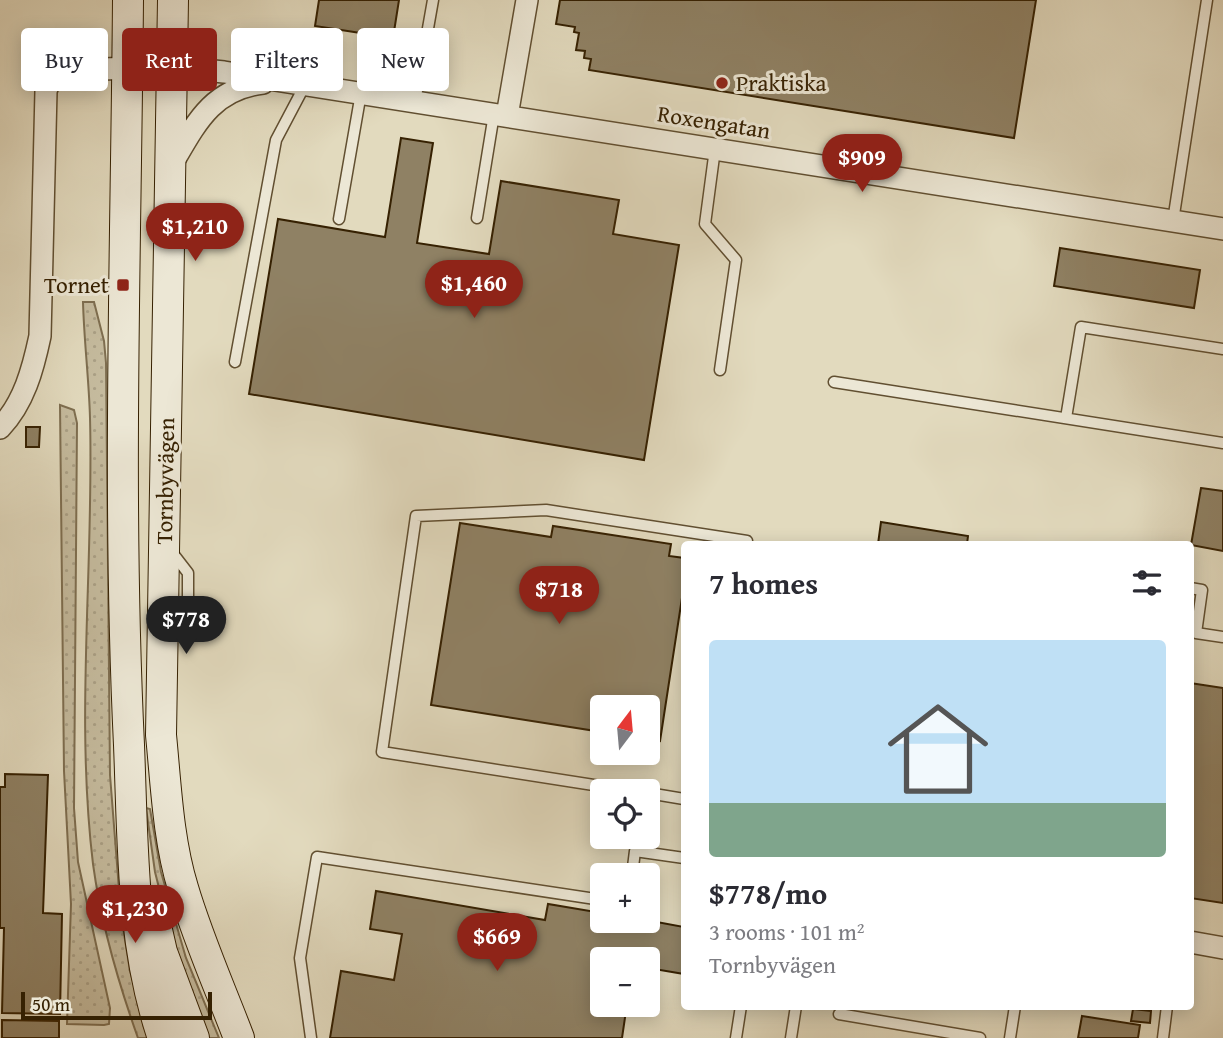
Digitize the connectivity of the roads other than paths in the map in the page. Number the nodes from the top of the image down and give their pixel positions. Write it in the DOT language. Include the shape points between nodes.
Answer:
graph roads {
  1 [pos="128,0"];
  2 [pos="173,0"];
  3 [pos="433,0"];
  4 [pos="527,0"];
  5 [pos="1207,0"];
  6 [pos="128,28"];
  7 [pos="173,28"];
  8 [pos="122,68"];
  9 [pos="343,90"];
  10 [pos="127,91"];
  11 [pos="173,91"];
  12 [pos="231,91"];
  13 [pos="302,91"];
  14 [pos="361,93"];
  15 [pos="415,102"];
  16 [pos="500,115"];
  17 [pos="715,149"];
  18 [pos="171,165"];
  19 [pos="477,218"];
  20 [pos="340,219"];
  21 [pos="1173,221"];
  22 [pos="1223,229"];
  23 [pos="1223,349"];
  24 [pos="235,362"];
  25 [pos="720,370"];
  26 [pos="834,382"];
  27 [pos="1066,418"];
  28 [pos="0,428"];
  29 [pos="1223,443"];
  30 [pos="747,541"];
  31 [pos="1194,589"];
  32 [pos="1223,637"];
  33 [pos="590,784"];
  34 [pos="660,795"];
  35 [pos="681,798"];
  36 [pos="133,835"];
  37 [pos="681,858"];
  38 [pos="634,863"];
  39 [pos="590,899"];
  40 [pos="1194,943"];
  41 [pos="1223,947"];
  42 [pos="207,956"];
  43 [pos="740,1010"];
  44 [pos="795,1010"];
  45 [pos="1014,1010"];
  46 [pos="1166,1010"];
  47 [pos="839,1014"];
  48 [pos="163,1038"];
  49 [pos="194,1038"];
  50 [pos="239,1038"];
  51 [pos="255,1038"];
  52 [pos="311,1038"];
  53 [pos="736,1038"];
  54 [pos="791,1038"];
  55 [pos="980,1038"];
  56 [pos="1010,1038"];
  57 [pos="1163,1038"];
  1 -- 6 [label="main road, Tornbyvägen"];
  2 -- 7 [label="main road, Tornbyvägen"];
  3 -- 15 [label="lane"];
  4 -- 16 [label="street"];
  5 -- 21 [label="lane"];
  8 -- 28 [label="street, Roxengatan" via="66,69 50,80 46,91 40,336 22,395"];
  9 -- 14 [label="street, Roxengatan"];
  10 -- 36 [label="main road, Tornbyvägen" via="122,421 125,678"];
  11 -- 18 [label="main road, Tornbyvägen"];
  12 -- 18 [label="street, Roxengatan" via="196,122"];
  13 -- 24 [label="lane" via="276,140"];
  14 -- 15 [label="street, Roxengatan"];
  14 -- 20 [label="lane"];
  15 -- 16 [label="street, Roxengatan"];
  16 -- 17 [label="street, Roxengatan"];
  16 -- 19 [label="lane"];
  17 -- 21 [label="street, Roxengatan"];
  17 -- 25 [label="lane" via="705,224 736,260"];
  18 -- 42 [label="main road, Tornbyvägen" via="161,735 182,886"];
  21 -- 22 [label="street, Roxengatan"];
  23 -- 27 [label="lane" via="1081,327"];
  26 -- 27 [label="lane"];
  27 -- 29 [label="lane"];
  30 -- 33 [label="lane" via="546,510 416,516 382,752"];
  31 -- 32 [label="lane" via="1202,590 1196,633"];
  34 -- 35 [label="lane"];
  36 -- 48 [label="main road, Tornbyvägen" via="141,950"];
  36 -- 49 [label="main road, Tornbyvägen" via="162,952"];
  37 -- 38 [label="lane" via="635,851"];
  39 -- 52 [label="lane" via="317,857 300,958"];
  40 -- 41 [label="street"];
  42 -- 50 [label="main road, Tornbyvägen"];
  42 -- 51 [label="main road, Tornbyvägen"];
  43 -- 53 [label="lane"];
  44 -- 54 [label="lane"];
  45 -- 56 [label="lane"];
  46 -- 57 [label="lane"];
  47 -- 55 [label="lane"];
}
